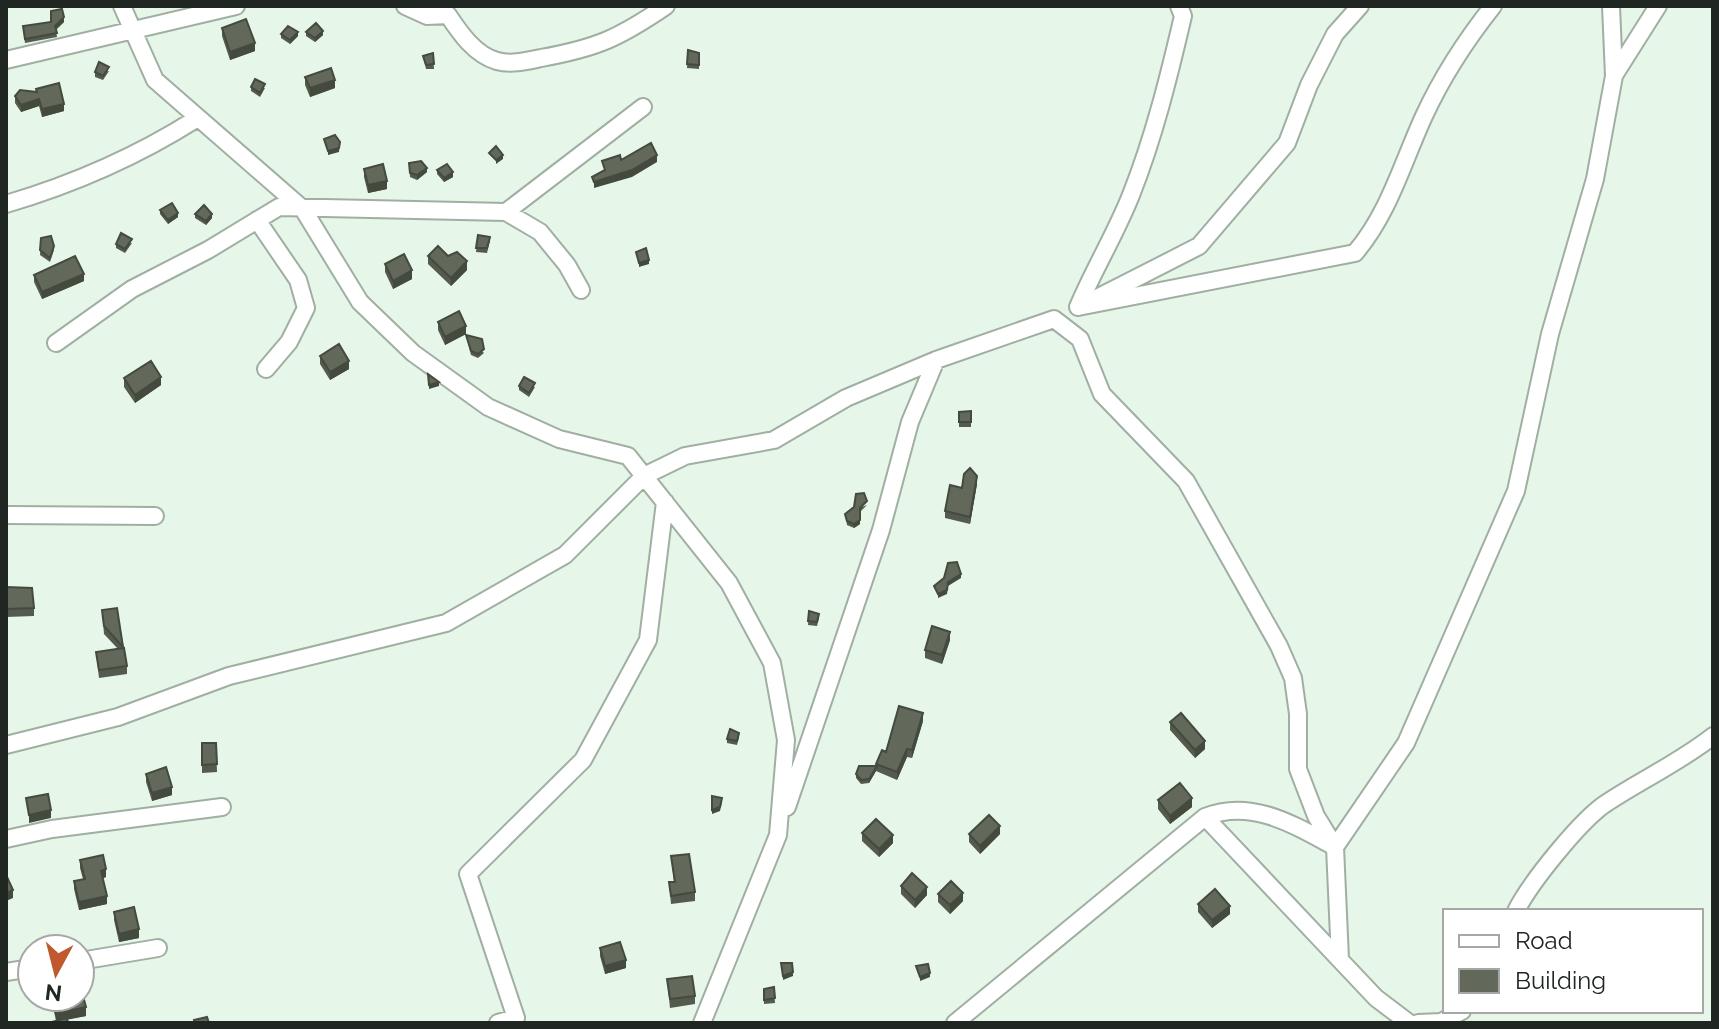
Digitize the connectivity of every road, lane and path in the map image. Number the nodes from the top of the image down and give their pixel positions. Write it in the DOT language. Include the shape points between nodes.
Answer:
graph roads {
  1 [pos="122,6"];
  2 [pos="236,6"];
  3 [pos="405,6"];
  4 [pos="666,6"];
  5 [pos="1179,6"];
  6 [pos="1360,6"];
  7 [pos="1493,6"];
  8 [pos="1611,6"];
  9 [pos="1658,6"];
  10 [pos="134,30"];
  11 [pos="6,60"];
  12 [pos="1614,76"];
  13 [pos="643,107"];
  14 [pos="196,119"];
  15 [pos="6,204"];
  16 [pos="303,209"];
  17 [pos="506,212"];
  18 [pos="257,220"];
  19 [pos="581,290"];
  20 [pos="1078,307"];
  21 [pos="1054,319"];
  22 [pos="56,343"];
  23 [pos="936,360"];
  24 [pos="266,369"];
  25 [pos="644,476"];
  26 [pos="665,502"];
  27 [pos="6,515"];
  28 [pos="155,516"];
  29 [pos="1713,736"];
  30 [pos="6,745"];
  31 [pos="222,807"];
  32 [pos="1205,817"];
  33 [pos="778,835"];
  34 [pos="6,839"];
  35 [pos="1335,847"];
  36 [pos="1517,909"];
  37 [pos="158,948"];
  38 [pos="96,958"];
  39 [pos="1340,959"];
  40 [pos="1458,1013"];
  41 [pos="498,1023"];
  42 [pos="702,1023"];
  43 [pos="955,1023"];
  44 [pos="1409,1023"];
  45 [pos="1418,1023"];
  1 -- 10 [label="street"];
  2 -- 10 [label="street"];
  3 -- 4 [label="street" via="427,16 448,15 481,53 515,63 592,49"];
  5 -- 20 [label="street" via="1183,16 1165,94 1130,197"];
  6 -- 20 [label="street" via="1335,34 1287,143 1199,246"];
  7 -- 20 [label="street" via="1466,39 1425,115 1377,228 1355,253"];
  8 -- 12 [label="street"];
  9 -- 12 [label="street"];
  10 -- 11 [label="street"];
  10 -- 14 [label="street" via="155,80"];
  12 -- 35 [label="street" via="1595,179 1550,334 1516,491 1406,743"];
  13 -- 17 [label="street"];
  14 -- 15 [label="street" via="72,185"];
  14 -- 16 [label="street"];
  16 -- 17 [label="street"];
  16 -- 18 [label="street" via="279,207"];
  16 -- 25 [label="street" via="360,302 413,353 488,407 559,439 628,456"];
  17 -- 19 [label="street" via="540,232"];
  18 -- 22 [label="street" via="132,289"];
  18 -- 24 [label="street" via="298,280 306,308 289,342"];
  20 -- 21 [label="street"];
  21 -- 23 [label="street"];
  21 -- 35 [label="street" via="1080,339 1102,394 1186,481 1279,646 1293,678 1298,769"];
  23 -- 25 [label="street" via="846,398 774,440 685,456"];
  23 -- 33 [label="street" via="910,422 881,530"];
  25 -- 26 [label="street"];
  25 -- 30 [label="street" via="565,555 446,623 229,676 118,717"];
  26 -- 33 [label="street" via="729,583 772,663 786,740"];
  26 -- 41 [label="street" via="648,640 583,760 468,874 516,1018"];
  27 -- 28 [label="street"];
  29 -- 36 [label="street" via="1604,804"];
  31 -- 34 [label="street"];
  32 -- 35 [label="street" via="1222,810 1252,809"];
  32 -- 39 [label="street"];
  32 -- 43 [label="street"];
  33 -- 42 [label="street"];
  35 -- 39 [label="street"];
  37 -- 38 [label="street"];
  39 -- 44 [label="street" via="1376,998"];
  40 -- 45 [label="street" via="1441,1022"];
}
